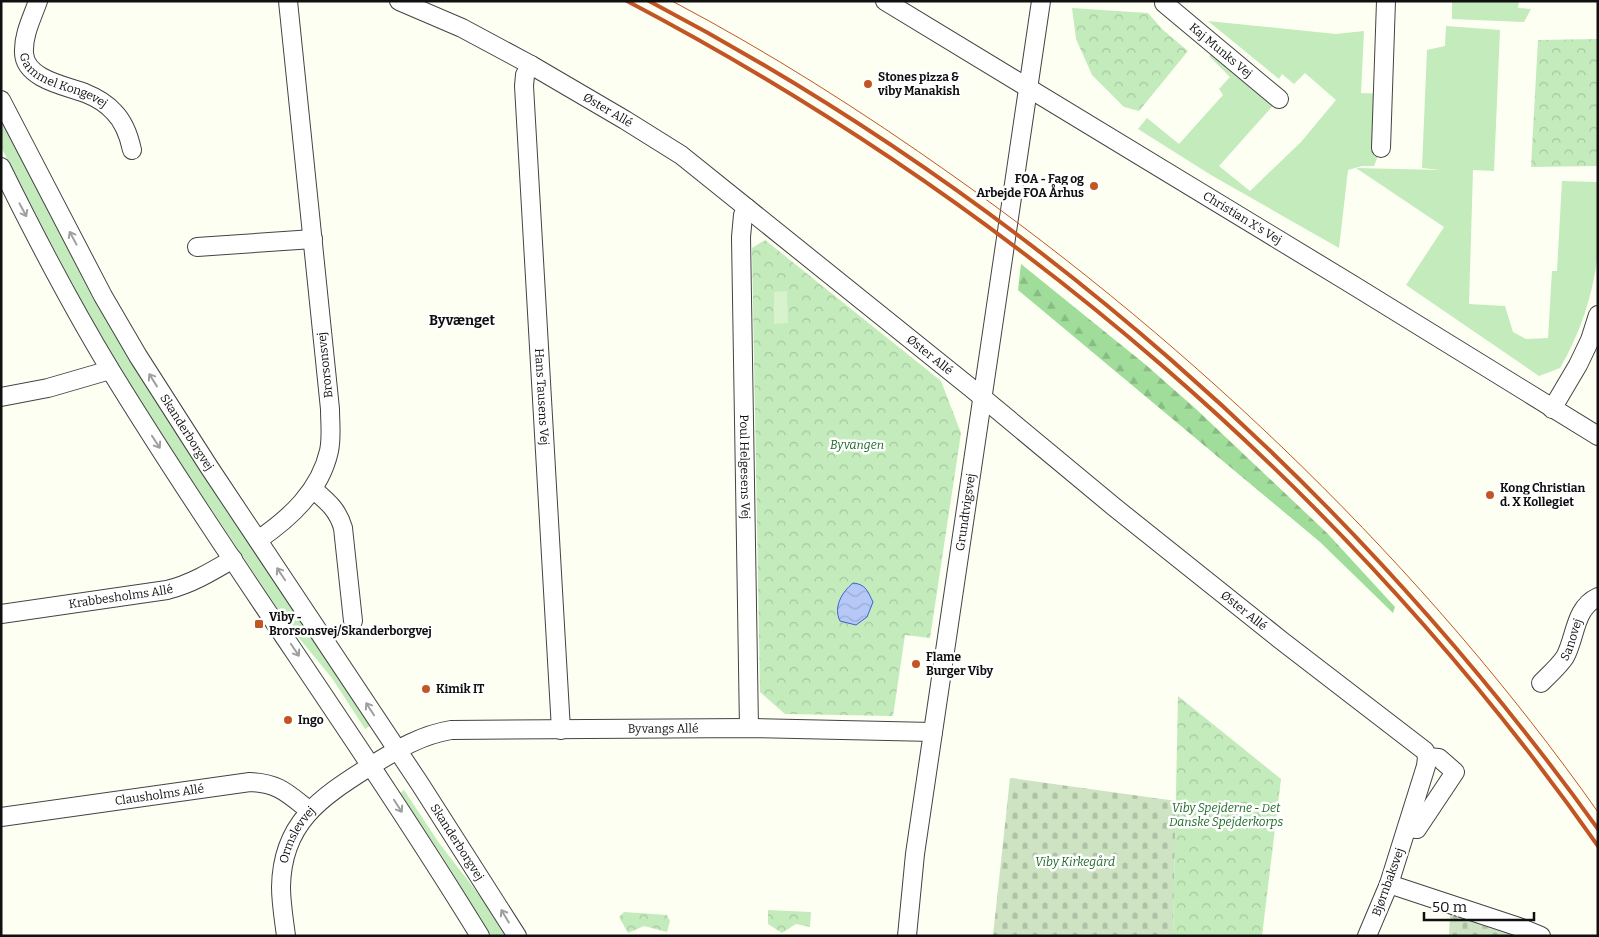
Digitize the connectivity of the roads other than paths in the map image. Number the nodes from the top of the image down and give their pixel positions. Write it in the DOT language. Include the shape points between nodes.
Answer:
graph roads {
  1 [pos="38,1"];
  2 [pos="288,1"];
  3 [pos="399,1"];
  4 [pos="884,1"];
  5 [pos="1041,1"];
  6 [pos="1164,1"];
  7 [pos="1386,1"];
  8 [pos="531,65"];
  9 [pos="1028,89"];
  10 [pos="1279,99"];
  11 [pos="1,100"];
  12 [pos="1381,148"];
  13 [pos="132,150"];
  14 [pos="1,167"];
  15 [pos="747,208"];
  16 [pos="313,239"];
  17 [pos="197,247"];
  18 [pos="1598,315"];
  19 [pos="110,370"];
  20 [pos="1,397"];
  21 [pos="982,397"];
  22 [pos="1552,409"];
  23 [pos="1598,436"];
  24 [pos="313,489"];
  25 [pos="258,540"];
  26 [pos="233,559"];
  27 [pos="1598,597"];
  28 [pos="1,614"];
  29 [pos="354,621"];
  30 [pos="1541,683"];
  31 [pos="749,728"];
  32 [pos="561,730"];
  33 [pos="933,732"];
  34 [pos="397,750"];
  35 [pos="1427,757"];
  36 [pos="371,766"];
  37 [pos="310,811"];
  38 [pos="1,817"];
  39 [pos="1407,828"];
  40 [pos="1389,884"];
  41 [pos="286,936"];
  42 [pos="480,936"];
  43 [pos="517,936"];
  44 [pos="907,936"];
  45 [pos="1367,936"];
  46 [pos="1541,936"];
  1 -- 13 [label="street, Gammel Kongevej" via="25,36 24,55 31,70 85,93 113,110 120,118"];
  2 -- 16 [label="street, Brorsonsvej"];
  3 -- 8 [label="street, Øster Allé" via="462,28"];
  4 -- 9 [label="street, Christian X's Vej"];
  5 -- 9 [label="street, Grundtvigsvej"];
  6 -- 10 [label="street, Kaj Munks Vej"];
  7 -- 12 [label="street"];
  8 -- 15 [label="street, Øster Allé" via="681,155"];
  8 -- 32 [label="street, Hans Tausens Vej" via="524,86"];
  9 -- 21 [label="street, Grundtvigsvej"];
  9 -- 22 [label="street, Christian X's Vej"];
  25 -- 11 [label="street, Skanderborgvej, one-way" via="133,347 90,272"];
  14 -- 19 [label="street, one-way"];
  15 -- 21 [label="street, Øster Allé"];
  15 -- 31 [label="street, Poul Helgesens Vej" via="741,237"];
  16 -- 17 [label="street"];
  16 -- 24 [label="street, Brorsonsvej" via="331,433 329,451"];
  18 -- 22 [label="street" via="1578,365"];
  19 -- 20 [label="street" via="48,388"];
  19 -- 26 [label="street, one-way"];
  21 -- 33 [label="street, Grundtvigsvej"];
  21 -- 35 [label="street, Øster Allé" via="1282,641 1425,750"];
  22 -- 23 [label="street, Christian X's Vej"];
  24 -- 25 [label="street, Brorsonsvej" via="291,516"];
  24 -- 29 [label="street" via="340,518"];
  34 -- 25 [label="street, Skanderborgvej, one-way"];
  26 -- 28 [label="street, Krabbesholms Allé" via="206,576 167,590"];
  26 -- 36 [label="street, one-way"];
  27 -- 30 [label="street, Sanovej" via="1584,606 1563,659"];
  31 -- 32 [label="street, Byvangs Allé"];
  31 -- 33 [label="street, Byvangs Allé"];
  32 -- 34 [label="street, Byvangs Allé" via="451,730 427,736"];
  33 -- 44 [label="street, Grundtvigsvej"];
  34 -- 36 [label="street"];
  43 -- 34 [label="street, Skanderborgvej, one-way"];
  35 -- 39 [label="street, Bjørnbaksvej"];
  35 -- 39 [label="street" via="1439,758 1455,772 1417,829"];
  36 -- 37 [label="street, Ormslevvej"];
  36 -- 42 [label="street, one-way"];
  37 -- 38 [label="street, Clausholms Allé" via="280,788 263,782 250,782"];
  37 -- 41 [label="street, Ormslevvej" via="291,840 283,869 281,887"];
  39 -- 40 [label="street, Bjørnbaksvej"];
  40 -- 45 [label="street, Bjørnbaksvej"];
  40 -- 46 [label="street"];
}
